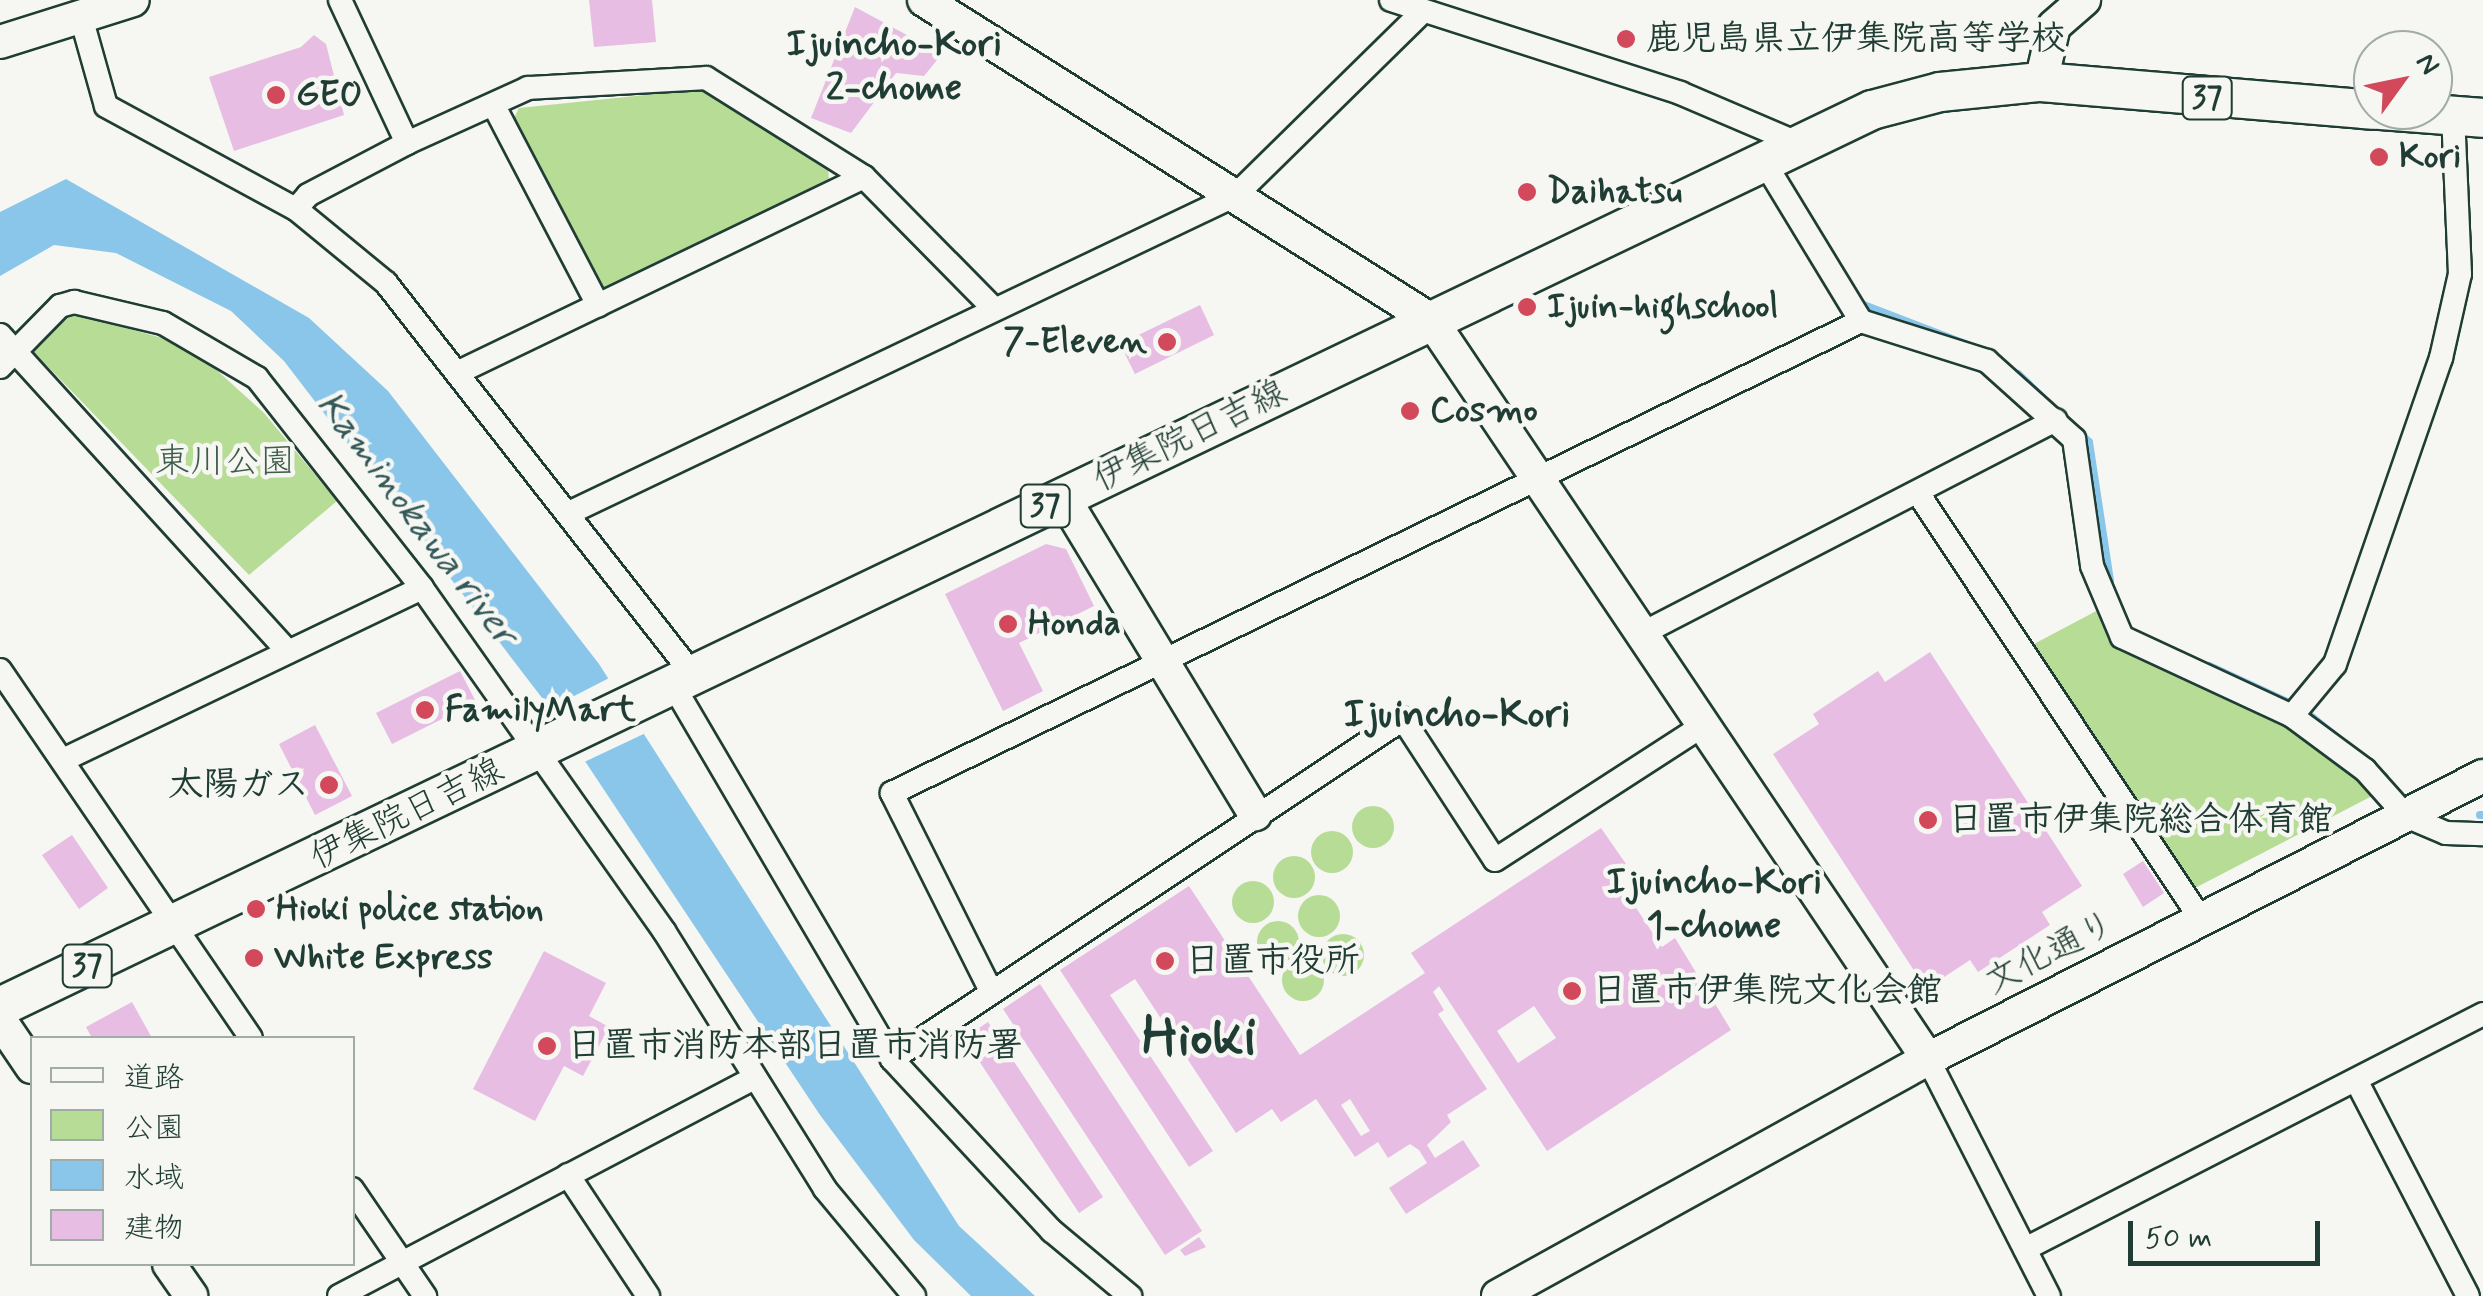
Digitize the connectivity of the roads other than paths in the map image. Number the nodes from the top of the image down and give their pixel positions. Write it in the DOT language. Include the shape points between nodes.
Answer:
graph roads {
  1 [pos="133,0"];
  2 [pos="340,0"];
  3 [pos="924,0"];
  4 [pos="1390,0"];
  5 [pos="2084,0"];
  6 [pos="1423,10"];
  7 [pos="81,17"];
  8 [pos="0,42"];
  9 [pos="2041,82"];
  10 [pos="494,106"];
  11 [pos="2353,108"];
  12 [pos="2468,116"];
  13 [pos="407,143"];
  14 [pos="1797,143"];
  15 [pos="1763,160"];
  16 [pos="864,177"];
  17 [pos="1236,195"];
  18 [pos="296,209"];
  19 [pos="598,305"];
  20 [pos="994,309"];
  21 [pos="1431,320"];
  22 [pos="1861,321"];
  23 [pos="5,348"];
  24 [pos="460,371"];
  25 [pos="2056,420"];
  26 [pos="1541,477"];
  27 [pos="1918,492"];
  28 [pos="1063,497"];
  29 [pos="571,512"];
  30 [pos="422,588"];
  31 [pos="1644,632"];
  32 [pos="287,650"];
  33 [pos="1158,660"];
  34 [pos="0,670"];
  35 [pos="675,684"];
  36 [pos="2297,710"];
  37 [pos="1706,724"];
  38 [pos="544,748"];
  39 [pos="63,760"];
  40 [pos="2483,776"];
  41 [pos="1255,814"];
  42 [pos="2406,816"];
  43 [pos="2483,834"];
  44 [pos="2202,921"];
  45 [pos="175,926"];
  46 [pos="989,987"];
  47 [pos="0,1007"];
  48 [pos="2483,1014"];
  49 [pos="0,1020"];
  50 [pos="250,1036"];
  51 [pos="892,1059"];
  52 [pos="1928,1059"];
  53 [pos="30,1064"];
  54 [pos="754,1078"];
  55 [pos="2356,1080"];
  56 [pos="568,1174"];
  57 [pos="355,1193"];
  58 [pos="2025,1249"];
  59 [pos="402,1262"];
  60 [pos="170,1266"];
  61 [pos="2483,1288"];
  62 [pos="192,1296"];
  63 [pos="338,1296"];
  64 [pos="425,1296"];
  65 [pos="648,1296"];
  66 [pos="914,1296"];
  67 [pos="1130,1296"];
  68 [pos="1498,1296"];
  69 [pos="2049,1296"];
  70 [pos="2470,1296"];
  1 -- 7 [label="street"];
  2 -- 13 [label="street"];
  3 -- 17 [label="street"];
  4 -- 6 [label="street"];
  5 -- 9 [label="street" via="2054,26"];
  6 -- 14 [label="street" via="1680,93"];
  6 -- 17 [label="street"];
  7 -- 8 [label="street"];
  7 -- 18 [label="street" via="106,106"];
  9 -- 11 [label="main road, 伊集院日吉線 / 37"];
  9 -- 14 [label="main road, 伊集院日吉線 / 37" via="1901,100"];
  10 -- 13 [label="street"];
  10 -- 16 [label="street" via="528,88 706,78"];
  10 -- 19 [label="street"];
  12 -- 36 [label="street" via="2460,274 2441,358 2335,664"];
  13 -- 18 [label="street" via="308,195"];
  14 -- 15 [label="main road, 伊集院日吉線 / 37"];
  15 -- 21 [label="main road, 伊集院日吉線 / 37"];
  15 -- 22 [label="street"];
  16 -- 19 [label="street"];
  16 -- 20 [label="street"];
  17 -- 20 [label="street"];
  17 -- 21 [label="street"];
  18 -- 24 [label="street" via="386,283"];
  19 -- 24 [label="street"];
  20 -- 29 [label="street"];
  21 -- 26 [label="street"];
  21 -- 28 [label="main road, 伊集院日吉線 / 37"];
  22 -- 25 [label="street" via="1988,361"];
  22 -- 26 [label="street"];
  23 -- 30 [label="street" via="74,302 163,323 208,344 282,404"];
  23 -- 32 [label="street"];
  24 -- 29 [label="street"];
  25 -- 27 [label="street"];
  25 -- 36 [label="street" via="2082,457 2092,566 2122,636"];
  26 -- 31 [label="street"];
  26 -- 33 [label="street"];
  27 -- 31 [label="street"];
  27 -- 44 [label="street"];
  28 -- 33 [label="street"];
  28 -- 35 [label="main road, 伊集院日吉線 / 37"];
  29 -- 35 [label="street"];
  30 -- 32 [label="street"];
  30 -- 38 [label="street"];
  31 -- 37 [label="street"];
  32 -- 39 [label="street"];
  33 -- 41 [label="street"];
  33 -- 46 [label="street" via="892,793"];
  34 -- 39 [label="street"];
  35 -- 38 [label="main road, 伊集院日吉線 / 37"];
  35 -- 51 [label="street"];
  36 -- 42 [label="street"];
  37 -- 41 [label="street" via="1495,860 1403,720"];
  37 -- 52 [label="street"];
  38 -- 45 [label="main road, 伊集院日吉線 / 37"];
  38 -- 54 [label="street"];
  39 -- 45 [label="street"];
  40 -- 42 [label="street, 文化通り"];
  41 -- 46 [label="street"];
  42 -- 43 [label="street" via="2446,833"];
  42 -- 44 [label="street, 文化通り"];
  44 -- 52 [label="street, 文化通り"];
  45 -- 47 [label="main road, 伊集院日吉線 / 37"];
  45 -- 50 [label="street"];
  46 -- 51 [label="street"];
  48 -- 55 [label="street"];
  49 -- 53 [label="street"];
  51 -- 67 [label="street" via="1052,1232"];
  52 -- 58 [label="street"];
  52 -- 68 [label="street, 文化通り"];
  54 -- 56 [label="street"];
  54 -- 66 [label="street" via="825,1189"];
  55 -- 58 [label="street"];
  55 -- 70 [label="street"];
  56 -- 59 [label="street"];
  56 -- 65 [label="street"];
  57 -- 59 [label="street"];
  58 -- 69 [label="street"];
  59 -- 63 [label="street"];
  59 -- 64 [label="street"];
  60 -- 62 [label="street"];
  61 -- 70 [label="street"];
}
